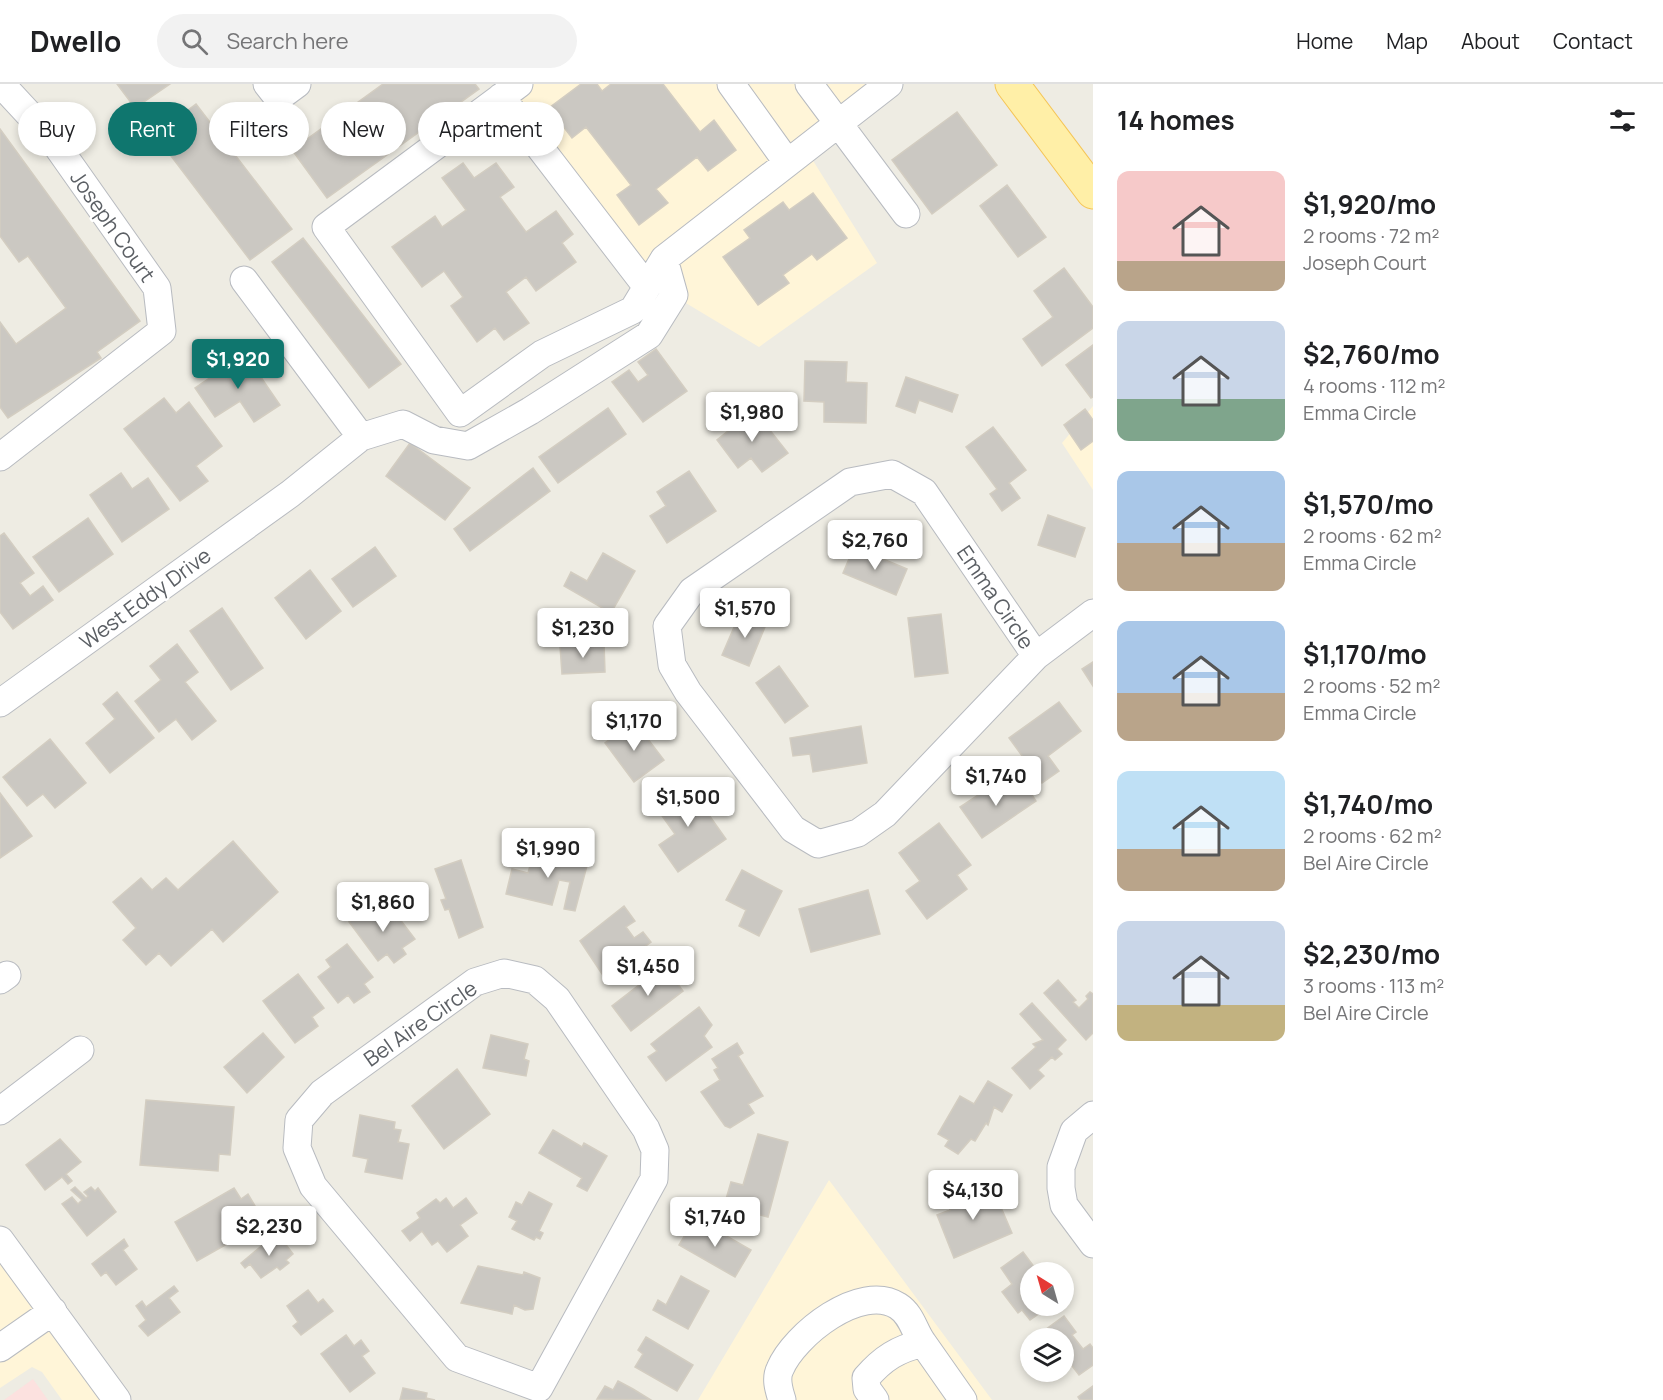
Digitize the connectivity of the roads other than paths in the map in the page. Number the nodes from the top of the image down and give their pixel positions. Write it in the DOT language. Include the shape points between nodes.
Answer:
graph roads {
  1 [pos="1,84"];
  2 [pos="267,84"];
  3 [pos="297,84"];
  4 [pos="731,84"];
  5 [pos="809,84"];
  6 [pos="889,84"];
  7 [pos="1012,84"];
  8 [pos="510,90"];
  9 [pos="839,124"];
  10 [pos="787,162"];
  11 [pos="1093,192"];
  12 [pos="906,214"];
  13 [pos="664,259"];
  14 [pos="244,280"];
  15 [pos="647,287"];
  16 [pos="361,437"];
  17 [pos="0,457"];
  18 [pos="1093,613"];
  19 [pos="1036,656"];
  20 [pos="0,703"];
  21 [pos="80,1050"];
  22 [pos="0,1111"];
  23 [pos="1093,1115"];
  24 [pos="0,1240"];
  25 [pos="1093,1244"];
  26 [pos="52,1311"];
  27 [pos="919,1338"];
  28 [pos="0,1348"];
  29 [pos="535,1394"];
  30 [pos="117,1400"];
  31 [pos="782,1400"];
  32 [pos="801,1400"];
  33 [pos="875,1400"];
  34 [pos="963,1400"];
  1 -- 17 [label="street, Joseph Court" via="52,139 157,288 162,331"];
  2 -- 3 [label="street" via="278,98"];
  4 -- 10 [label="street"];
  5 -- 9 [label="street"];
  6 -- 9 [label="street"];
  7 -- 11 [label="main road"];
  8 -- 15 [label="street"];
  8 -- 15 [label="street" via="326,226 460,413 542,354 633,310"];
  9 -- 10 [label="street"];
  9 -- 12 [label="street"];
  10 -- 13 [label="street"];
  13 -- 15 [label="street"];
  13 -- 16 [label="street" via="674,295 649,335 530,411 468,446 434,440 403,424"];
  14 -- 16 [label="street"];
  16 -- 20 [label="street, West Eddy Drive" via="290,494"];
  18 -- 19 [label="street, Emma Circle"];
  19 -- 19 [label="street, Emma Circle" via="885,814 858,833 818,844 793,829 688,692 672,664 668,626 693,591 850,482 892,474 924,492"];
  21 -- 22 [label="street"];
  23 -- 25 [label="street" via="1074,1131 1061,1167 1064,1205"];
  24 -- 26 [label="street"];
  26 -- 28 [label="street"];
  26 -- 30 [label="street"];
  27 -- 31 [label="street" via="911,1318 898,1306 879,1299 849,1304 795,1345 779,1370"];
  27 -- 32 [label="street" via="900,1331 889,1319 873,1315 857,1318 801,1360 793,1381"];
  27 -- 33 [label="street" via="880,1362 866,1378 867,1389"];
  27 -- 34 [label="street"];
  29 -- 29 [label="street, Bel Aire Circle" via="654,1179 655,1150 646,1129 556,999 535,980 504,973 475,982 322,1093 299,1120 297,1148 313,1186 457,1358"];
}
